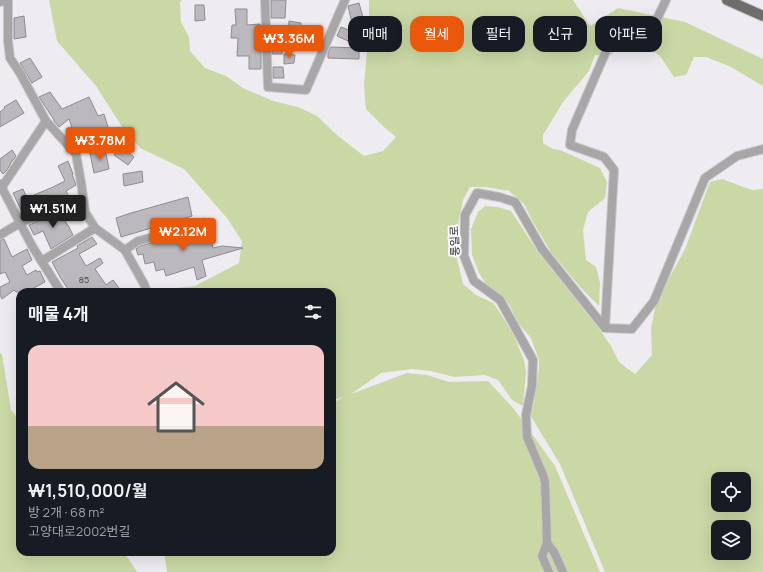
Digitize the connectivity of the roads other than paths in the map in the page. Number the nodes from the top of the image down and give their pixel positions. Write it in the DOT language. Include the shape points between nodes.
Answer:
graph roads {
  1 [pos="8,0"];
  2 [pos="265,0"];
  3 [pos="345,0"];
  4 [pos="666,0"];
  5 [pos="728,0"];
  6 [pos="740,0"];
  7 [pos="0,2"];
  8 [pos="763,13"];
  9 [pos="763,16"];
  10 [pos="4,43"];
  11 [pos="46,121"];
  12 [pos="763,149"];
  13 [pos="1,185"];
  14 [pos="57,207"];
  15 [pos="20,223"];
  16 [pos="192,227"];
  17 [pos="95,228"];
  18 [pos="0,236"];
  19 [pos="125,250"];
  20 [pos="42,261"];
  21 [pos="59,288"];
  22 [pos="145,288"];
  23 [pos="605,328"];
  24 [pos="547,543"];
  25 [pos="549,572"];
  26 [pos="563,572"];
  1 -- 7 [label="street"];
  1 -- 10 [label="street"];
  2 -- 3 [label="street" via="268,87 306,90"];
  4 -- 23 [label="street" via="653,27 610,42 572,130 570,145 604,157 614,170"];
  5 -- 9 [label="main road"];
  6 -- 8 [label="main road"];
  10 -- 11 [label="street"];
  11 -- 13 [label="street"];
  11 -- 17 [label="street" via="76,154 85,212"];
  12 -- 23 [label="street" via="737,156 705,178 654,301 632,329"];
  13 -- 15 [label="street"];
  14 -- 15 [label="street"];
  15 -- 18 [label="street"];
  15 -- 20 [label="street"];
  16 -- 19 [label="street" via="138,241"];
  17 -- 19 [label="street"];
  17 -- 20 [label="street"];
  19 -- 22 [label="street"];
  20 -- 21 [label="street"];
  23 -- 24 [label="street, 통일로" via="542,249 515,202 477,193 465,215 464,256 474,281 500,300 533,360 526,437 545,482"];
  24 -- 25 [label="street" via="542,556"];
  24 -- 26 [label="street"];
}
